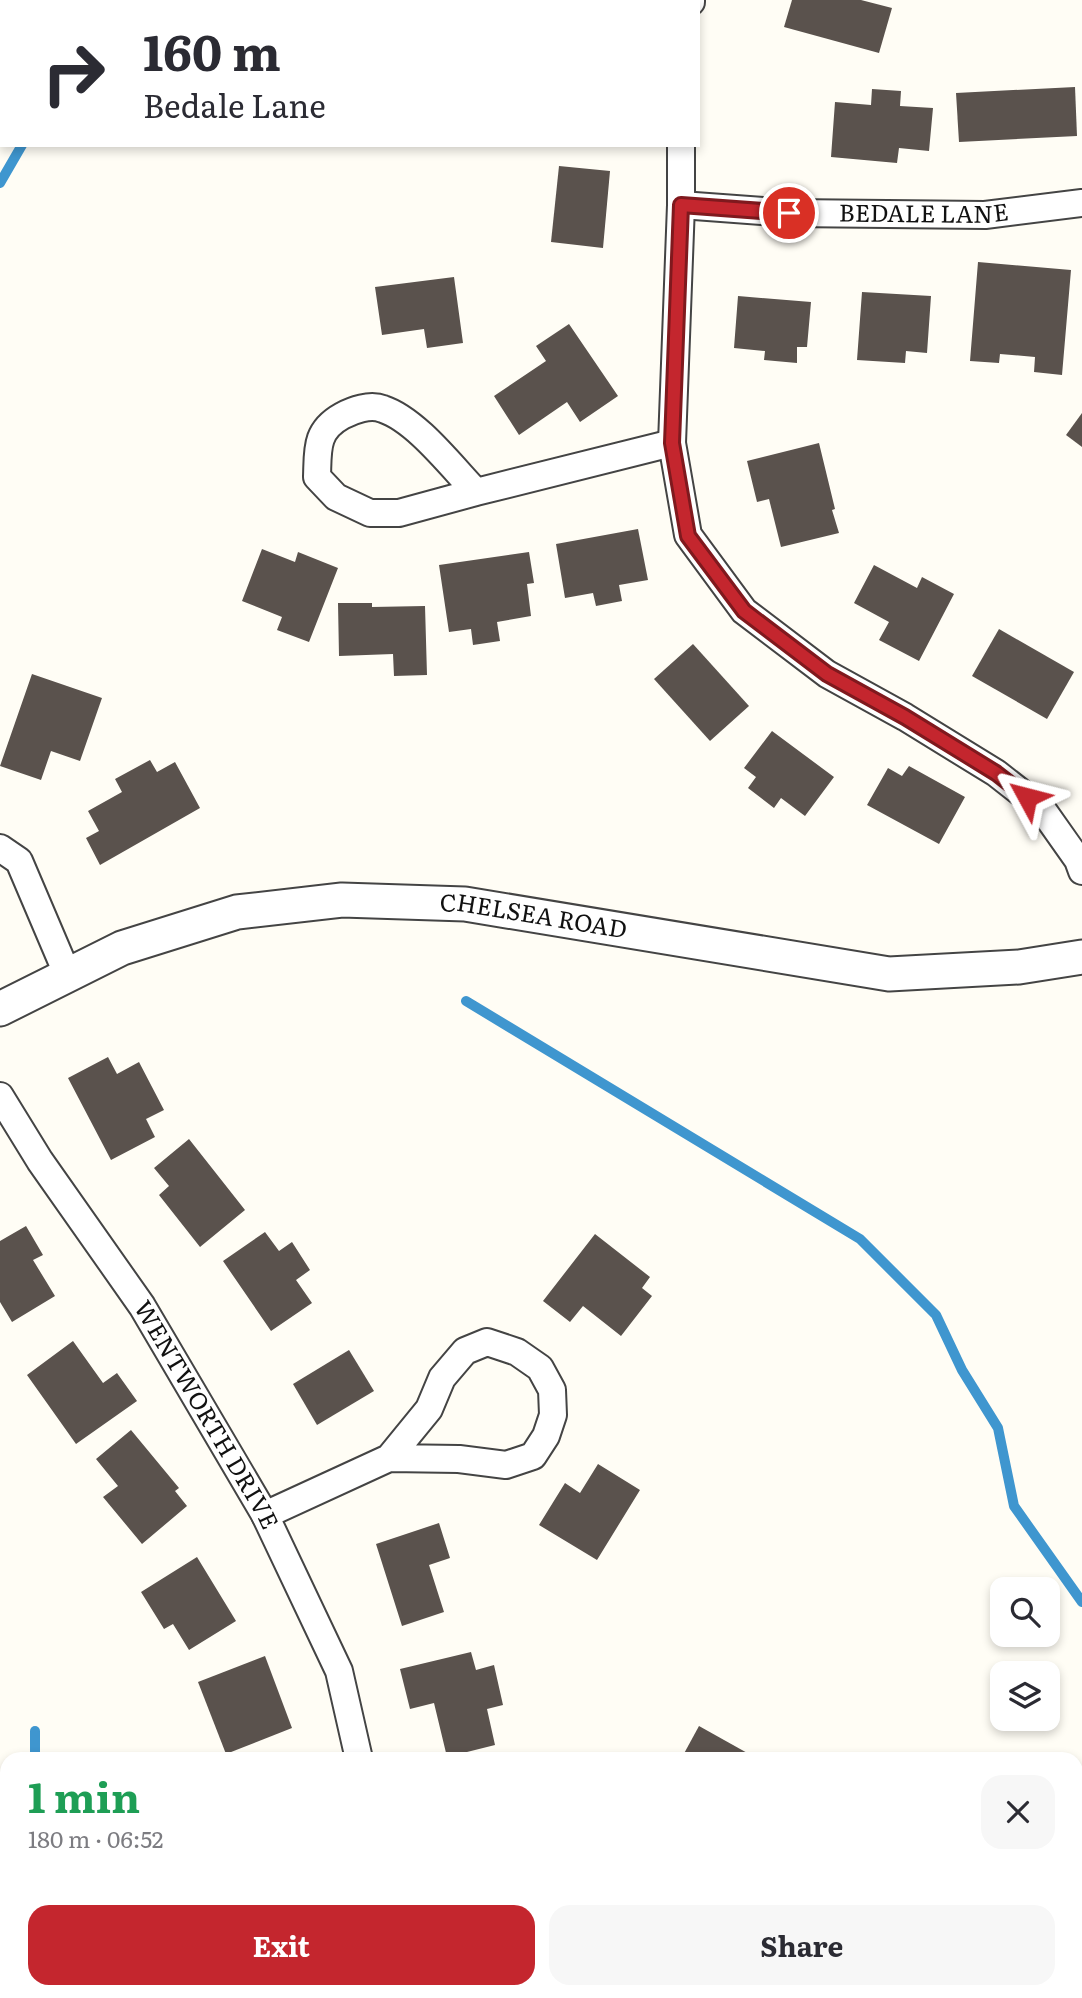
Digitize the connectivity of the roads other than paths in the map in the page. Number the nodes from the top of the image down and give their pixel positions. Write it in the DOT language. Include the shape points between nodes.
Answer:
graph roads {
  1 [pos="681,147"];
  2 [pos="1082,203"];
  3 [pos="681,205"];
  4 [pos="672,443"];
  5 [pos="476,492"];
  6 [pos="0,848"];
  7 [pos="1082,871"];
  8 [pos="1082,957"];
  9 [pos="68,976"];
  10 [pos="0,1009"];
  11 [pos="0,1096"];
  12 [pos="389,1458"];
  13 [pos="265,1515"];
  14 [pos="357,1752"];
  1 -- 3 [label="street"];
  2 -- 3 [label="street, BEDALE LANE" via="985,215 789,213"];
  3 -- 4 [label="street"];
  4 -- 5 [label="street"];
  4 -- 7 [label="street" via="688,536 744,611 827,674 996,773 1042,809"];
  5 -- 5 [label="street" via="407,421 381,407 354,409 331,422 318,442 317,477 336,498 370,513 399,513"];
  6 -- 9 [label="street" via="19,861"];
  8 -- 9 [label="street, CHELSEA ROAD" via="1019,967 889,974 465,904 342,900 237,912 122,948"];
  9 -- 10 [label="street, CHELSEA ROAD"];
  11 -- 13 [label="street, WENTWORTH DRIVE" via="142,1306"];
  12 -- 12 [label="street" via="506,1465 533,1455 546,1436 552,1390 540,1368 517,1352 487,1342 465,1351 442,1377 429,1409"];
  12 -- 13 [label="street"];
  13 -- 14 [label="street, WENTWORTH DRIVE" via="339,1671"];
}
